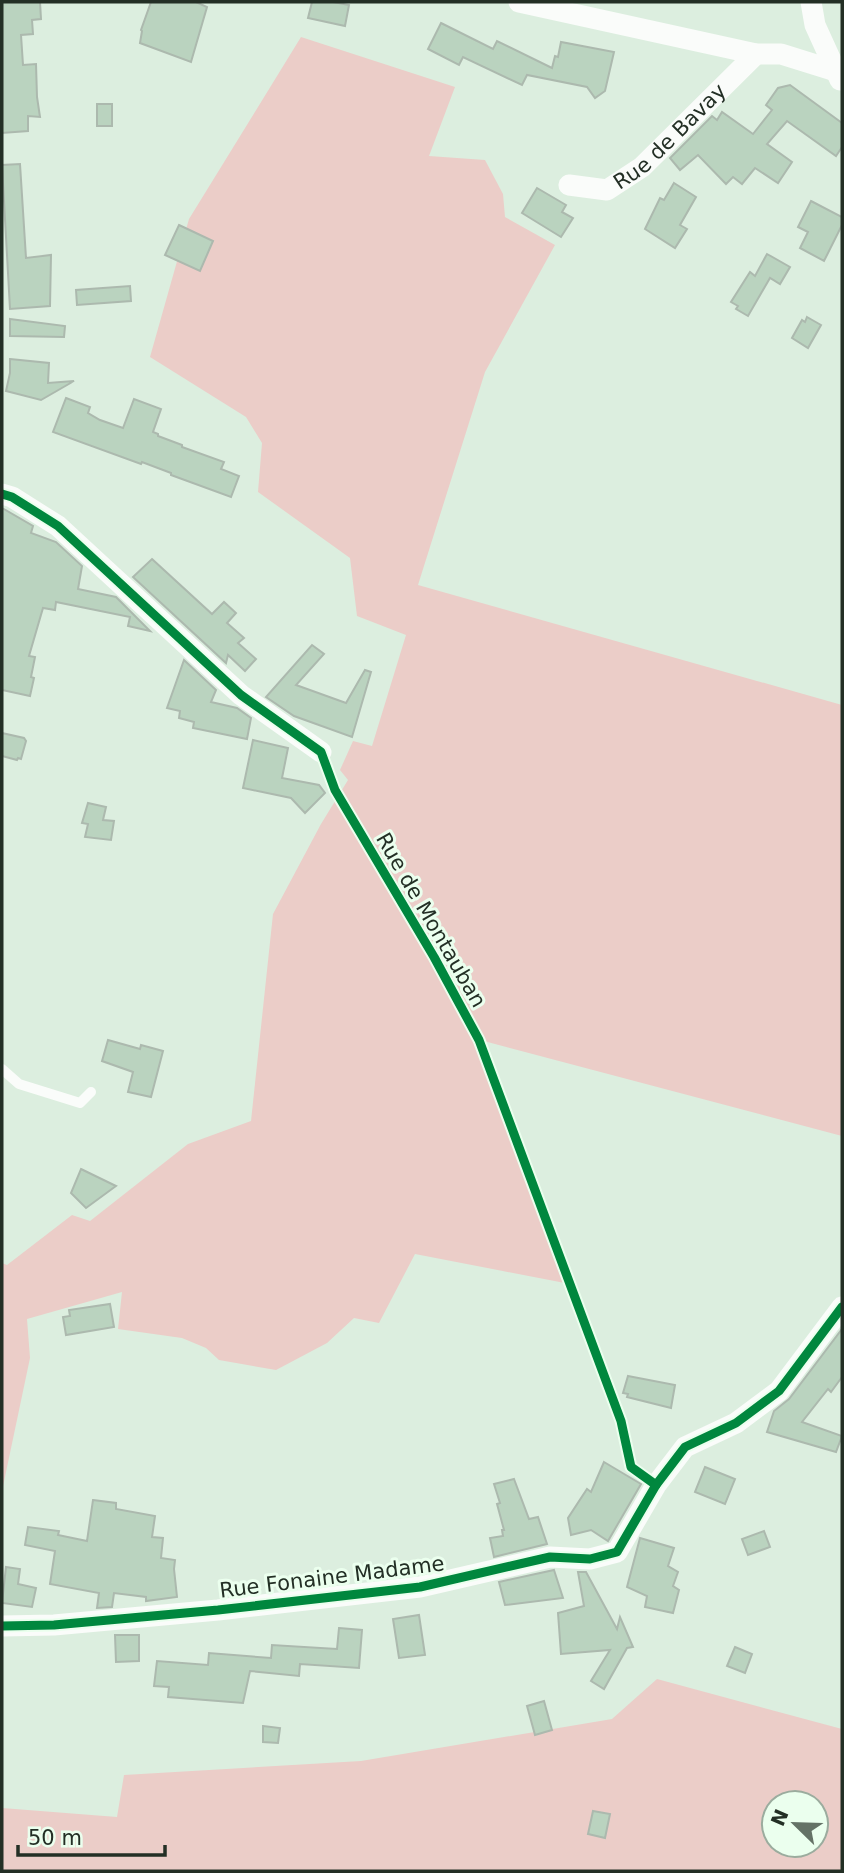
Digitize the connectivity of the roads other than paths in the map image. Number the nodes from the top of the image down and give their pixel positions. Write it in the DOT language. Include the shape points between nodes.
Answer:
graph roads {
  1 [pos="519,2"];
  2 [pos="811,2"];
  3 [pos="756,54"];
  4 [pos="841,76"];
  5 [pos="569,185"];
  6 [pos="2,494"];
  7 [pos="321,752"];
  8 [pos="2,1069"];
  9 [pos="92,1091"];
  10 [pos="842,1307"];
  11 [pos="2,1626"];
  1 -- 3 [label="street"];
  2 -- 4 [label="street" via="815,26"];
  3 -- 4 [label="street" via="782,54"];
  3 -- 5 [label="street, Rue de Bavay" via="642,167 607,190"];
  6 -- 7 [label="street" via="58,526 241,695"];
  8 -- 9 [label="lane" via="19,1084 80,1103"];
  10 -- 11 [label="street, Rue Fonaine Madame" via="779,1391 736,1423 685,1447 656,1485 617,1552 590,1559 550,1557 420,1587 218,1610"];
}
